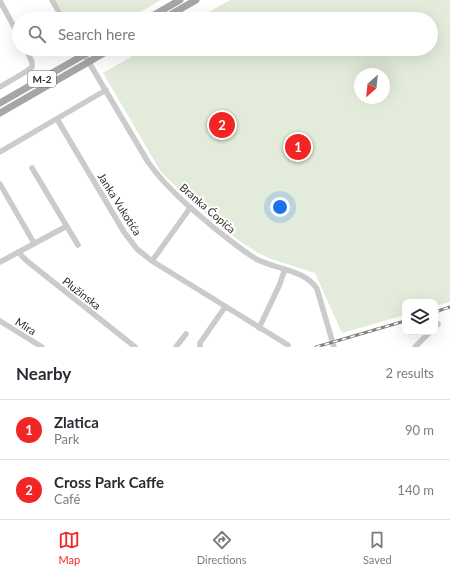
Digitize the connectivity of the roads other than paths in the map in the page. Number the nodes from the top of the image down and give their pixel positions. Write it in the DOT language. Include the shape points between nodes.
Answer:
graph roads {
  1 [pos="52,0"];
  2 [pos="180,0"];
  3 [pos="196,0"];
  4 [pos="0,1"];
  5 [pos="59,12"];
  6 [pos="159,12"];
  7 [pos="175,12"];
  8 [pos="12,23"];
  9 [pos="29,56"];
  10 [pos="76,56"];
  11 [pos="85,56"];
  12 [pos="99,56"];
  13 [pos="89,62"];
  14 [pos="0,87"];
  15 [pos="106,90"];
  16 [pos="0,103"];
  17 [pos="0,113"];
  18 [pos="57,119"];
  19 [pos="0,152"];
  20 [pos="32,168"];
  21 [pos="0,184"];
  22 [pos="190,208"];
  23 [pos="66,226"];
  24 [pos="34,243"];
  25 [pos="78,245"];
  26 [pos="18,252"];
  27 [pos="152,261"];
  28 [pos="0,262"];
  29 [pos="285,269"];
  30 [pos="225,307"];
  31 [pos="0,321"];
  32 [pos="259,328"];
  33 [pos="186,334"];
  34 [pos="427,335"];
  35 [pos="288,346"];
  36 [pos="42,347"];
  37 [pos="135,347"];
  38 [pos="176,347"];
  39 [pos="200,347"];
  40 [pos="334,347"];
  41 [pos="415,347"];
  1 -- 5 [label="street"];
  2 -- 6 [label="main road"];
  3 -- 7 [label="main road"];
  4 -- 8 [label="street"];
  9 -- 14 [label="street" via="32,67"];
  10 -- 16 [label="main road, M-2"];
  11 -- 13 [label="street, Branka Ćopića"];
  12 -- 13 [label="main road, M-2"];
  13 -- 15 [label="street, Branka Ćopića"];
  13 -- 17 [label="main road, M-2"];
  15 -- 18 [label="street"];
  15 -- 22 [label="street, Branka Ćopića" via="155,172"];
  18 -- 19 [label="street"];
  18 -- 27 [label="street, Janka Vukotića" via="124,232 137,249"];
  20 -- 23 [label="street"];
  21 -- 24 [label="street"];
  22 -- 27 [label="street"];
  22 -- 29 [label="street, Branka Ćopića" via="258,260"];
  23 -- 24 [label="street"];
  23 -- 25 [label="street"];
  24 -- 26 [label="street"];
  26 -- 28 [label="street"];
  26 -- 37 [label="street, Plužinska"];
  27 -- 30 [label="street, Janka Vukotića"];
  29 -- 32 [label="street"];
  29 -- 40 [label="street, Branka Ćopića" via="308,279 317,289"];
  30 -- 32 [label="street, Janka Vukotića"];
  30 -- 39 [label="street" via="200,342"];
  31 -- 36 [label="street, Mira"];
  32 -- 35 [label="street, Janka Vukotića"];
  33 -- 38 [label="street"];
  34 -- 41 [label="street"];
}
